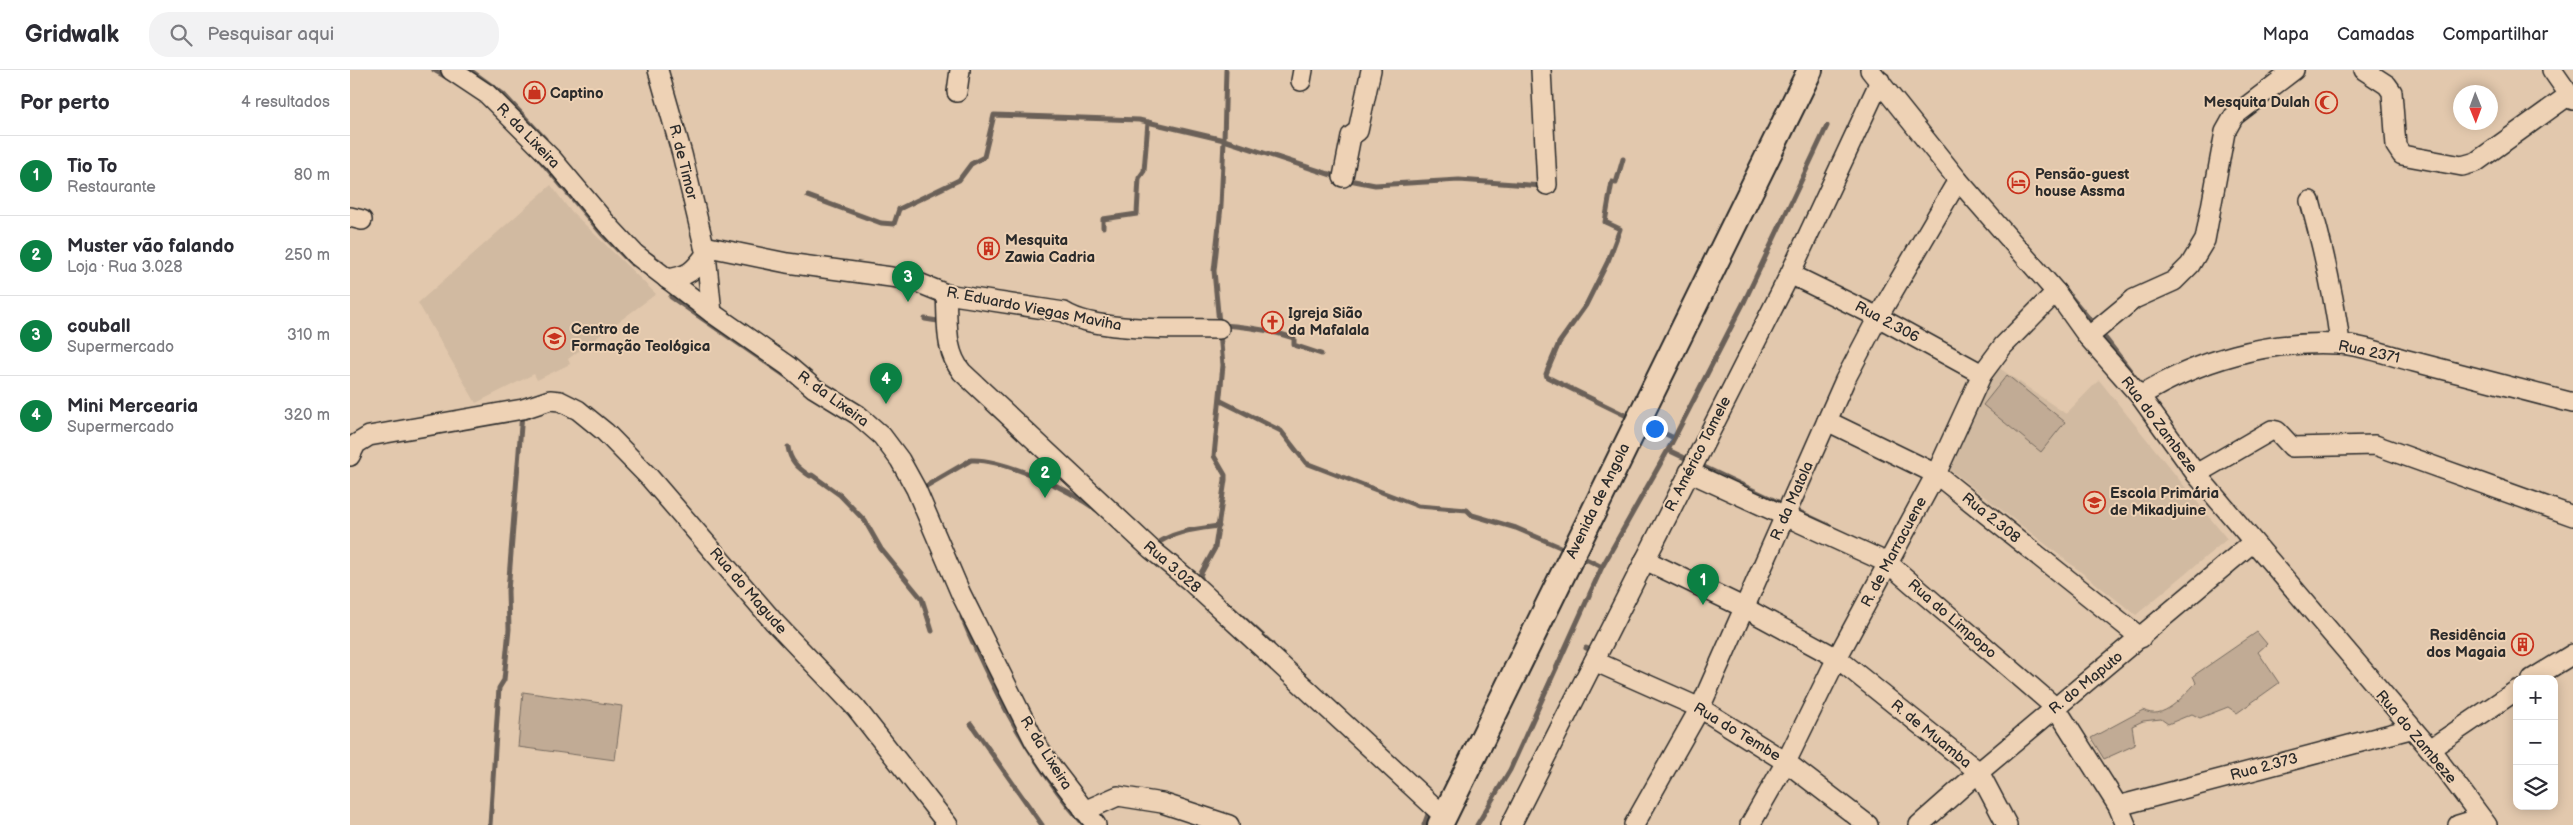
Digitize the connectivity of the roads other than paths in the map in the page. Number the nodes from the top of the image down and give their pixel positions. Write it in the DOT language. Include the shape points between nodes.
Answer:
graph roads {
  1 [pos="451,70"];
  2 [pos="658,70"];
  3 [pos="960,70"];
  4 [pos="1371,70"];
  5 [pos="1541,70"];
  6 [pos="1810,70"];
  7 [pos="2294,70"];
  8 [pos="2364,70"];
  9 [pos="2552,70"];
  10 [pos="1875,75"];
  11 [pos="957,92"];
  12 [pos="2571,98"];
  13 [pos="1343,177"];
  14 [pos="1958,180"];
  15 [pos="1547,185"];
  16 [pos="2310,201"];
  17 [pos="705,250"];
  18 [pos="1790,274"];
  19 [pos="667,279"];
  20 [pos="2056,292"];
  21 [pos="946,294"];
  22 [pos="712,313"];
  23 [pos="1878,317"];
  24 [pos="1219,329"];
  25 [pos="2088,337"];
  26 [pos="2340,344"];
  27 [pos="1982,374"];
  28 [pos="2140,396"];
  29 [pos="2573,403"];
  30 [pos="1827,421"];
  31 [pos="350,456"];
  32 [pos="1690,472"];
  33 [pos="1936,474"];
  34 [pos="2196,474"];
  35 [pos="1785,516"];
  36 [pos="2573,516"];
  37 [pos="2254,542"];
  38 [pos="1645,560"];
  39 [pos="1888,563"];
  40 [pos="1745,608"];
  41 [pos="2141,638"];
  42 [pos="2573,654"];
  43 [pos="1837,658"];
  44 [pos="1594,661"];
  45 [pos="2539,675"];
  46 [pos="2513,693"];
  47 [pos="1700,708"];
  48 [pos="2056,708"];
  49 [pos="2410,729"];
  50 [pos="2430,749"];
  51 [pos="1786,762"];
  52 [pos="1979,772"];
  53 [pos="2118,806"];
  54 [pos="1090,818"];
  55 [pos="1442,820"];
  56 [pos="2484,821"];
  57 [pos="948,825"];
  58 [pos="1230,825"];
  59 [pos="1511,825"];
  60 [pos="1634,825"];
  61 [pos="1750,825"];
  62 [pos="1868,825"];
  63 [pos="1919,825"];
  64 [pos="2007,825"];
  65 [pos="2126,825"];
  66 [pos="2458,825"];
  1 -- 19 [label="street, R. da Lixeira" via="487,94 553,160 635,254"];
  2 -- 17 [label="street, R. de Timor"];
  3 -- 11 [label="street"];
  4 -- 13 [label="street" via="1358,131 1351,136"];
  5 -- 15 [label="street"];
  6 -- 55 [label="main road, Avenida de Angola"];
  7 -- 25 [label="street" via="2234,116 2225,132 2205,240 2190,265 2174,281 2134,299"];
  8 -- 12 [label="street" via="2392,92 2396,146 2402,155 2462,166 2476,162"];
  9 -- 12 [label="street"];
  10 -- 14 [label="street, Rua do Zambeze"];
  10 -- 18 [label="street, R. Américo Tamele"];
  14 -- 20 [label="street, Rua do Zambeze"];
  14 -- 23 [label="street, R. da Matola"];
  16 -- 26 [label="street" via="2323,245"];
  17 -- 19 [label="street" via="696,268 684,276"];
  17 -- 21 [label="street, R. Eduardo Viegas Maviha" via="914,281"];
  17 -- 22 [label="street, R. de Timor"];
  18 -- 23 [label="street, Rua 2.306"];
  18 -- 32 [label="street, R. Américo Tamele"];
  19 -- 22 [label="street, R. da Lixeira"];
  20 -- 25 [label="street, Rua do Zambeze"];
  20 -- 27 [label="street, R. de Marracuene" via="2003,346"];
  21 -- 24 [label="street, R. Eduardo Viegas Maviha" via="1064,312 1073,318 1130,327"];
  21 -- 55 [label="street, Rua 3.028" via="948,343 952,361 962,372 1150,548 1190,581"];
  22 -- 54 [label="street, R. da Lixeira" via="814,388 858,415 891,448 916,489 961,594 1035,742"];
  23 -- 27 [label="street, Rua 2.306"];
  23 -- 30 [label="street, R. da Matola"];
  25 -- 28 [label="street, Rua do Zambeze"];
  26 -- 28 [label="street, Rua 2371" via="2286,344 2253,351 2172,378"];
  26 -- 29 [label="street, Rua 2371"];
  27 -- 33 [label="street, R. de Marracuene"];
  28 -- 34 [label="street, Rua do Zambeze"];
  30 -- 33 [label="street, Rua 2.308"];
  30 -- 35 [label="street, R. da Matola"];
  31 -- 57 [label="street, Rua do Magude" via="356,444 369,436 523,409 550,400 578,410 605,432 649,477 774,622 856,708"];
  32 -- 35 [label="street, Rua do Limpopo"];
  32 -- 38 [label="street, R. Américo Tamele"];
  33 -- 39 [label="street, R. de Marracuene"];
  33 -- 41 [label="street, Rua 2.308"];
  34 -- 36 [label="street" via="2272,430 2292,447 2375,445"];
  34 -- 37 [label="street, Rua do Zambeze"];
  35 -- 39 [label="street, Rua do Limpopo"];
  35 -- 40 [label="street, R. da Matola"];
  37 -- 41 [label="street, R. do Maputo"];
  37 -- 49 [label="street, Rua do Zambeze"];
  38 -- 40 [label="street, R. de Muamba"];
  38 -- 44 [label="street, R. Américo Tamele"];
  39 -- 43 [label="street, R. de Marracuene"];
  39 -- 48 [label="street, Rua do Limpopo"];
  40 -- 43 [label="street, R. de Muamba"];
  40 -- 47 [label="street, R. da Matola"];
  41 -- 48 [label="street, R. do Maputo"];
  42 -- 45 [label="street"];
  43 -- 51 [label="street, R. de Marracuene"];
  43 -- 52 [label="street, R. de Muamba"];
  44 -- 47 [label="street, Rua do Tembe"];
  44 -- 59 [label="street, R. Américo Tamele"];
  46 -- 50 [label="street"];
  47 -- 51 [label="street, Rua do Tembe"];
  47 -- 60 [label="street, R. da Matola"];
  48 -- 52 [label="street, R. do Maputo"];
  48 -- 53 [label="street, Rua do Limpopo"];
  49 -- 50 [label="street, Rua do Zambeze"];
  49 -- 53 [label="street, Rua 2.373"];
  50 -- 56 [label="street, Rua do Zambeze"];
  51 -- 61 [label="street, R. de Marracuene"];
  51 -- 62 [label="street, Rua do Tembe"];
  52 -- 63 [label="street, R. do Maputo"];
  52 -- 64 [label="street, R. de Muamba"];
  53 -- 65 [label="street, Rua do Limpopo"];
  54 -- 58 [label="street" via="1118,796 1162,803"];
  56 -- 66 [label="street"];
}
